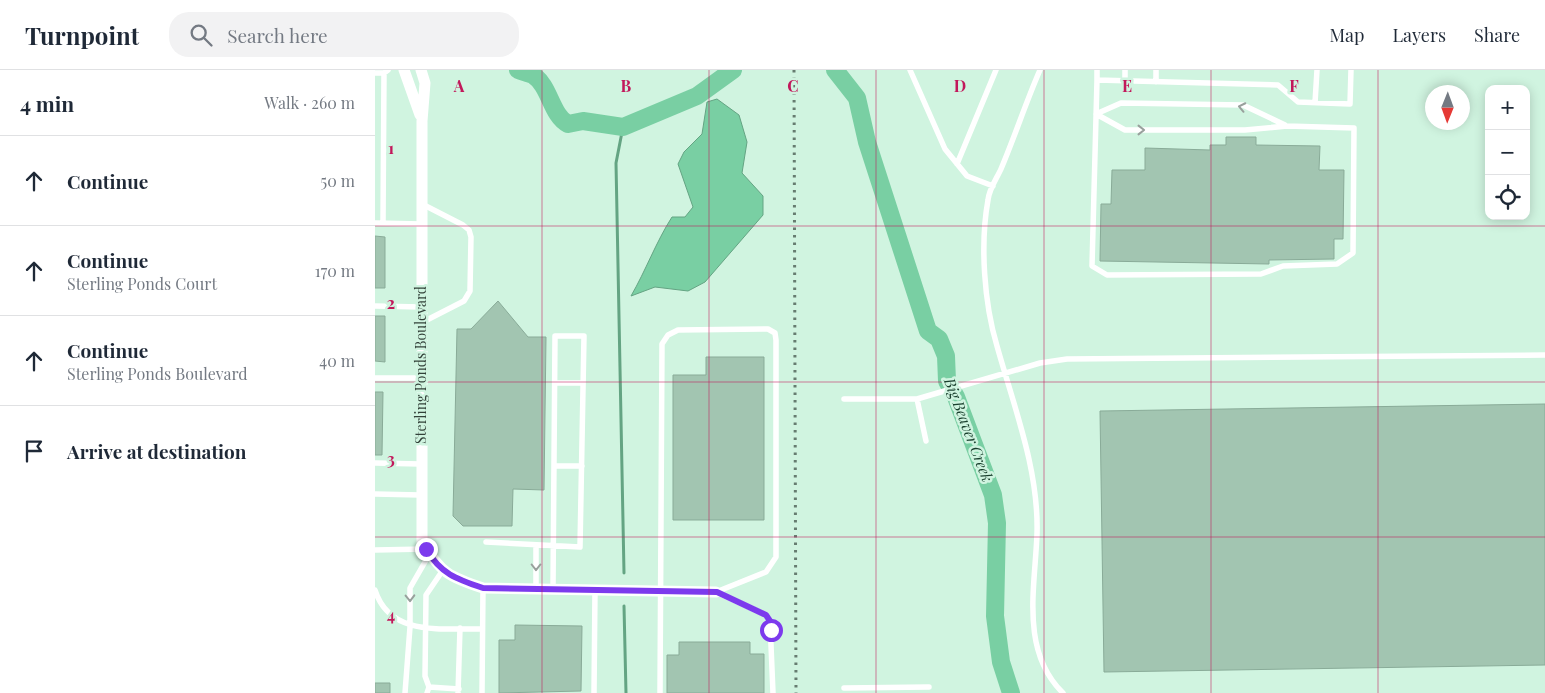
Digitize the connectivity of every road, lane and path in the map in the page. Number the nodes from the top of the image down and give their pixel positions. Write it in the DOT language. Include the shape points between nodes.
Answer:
graph roads {
  1 [pos="404,70"];
  2 [pos="421,70"];
  3 [pos="910,70"];
  4 [pos="996,70"];
  5 [pos="1040,70"];
  6 [pos="1097,70"];
  7 [pos="1125,70"];
  8 [pos="1156,70"];
  9 [pos="1317,70"];
  10 [pos="1351,70"];
  11 [pos="386,72"];
  12 [pos="375,73"];
  13 [pos="1097,80"];
  14 [pos="1125,81"];
  15 [pos="1156,82"];
  16 [pos="1315,103"];
  17 [pos="1096,114"];
  18 [pos="422,122"];
  19 [pos="1287,126"];
  20 [pos="957,164"];
  21 [pos="993,186"];
  22 [pos="422,204"];
  23 [pos="375,223"];
  24 [pos="383,223"];
  25 [pos="422,224"];
  26 [pos="375,306"];
  27 [pos="421,307"];
  28 [pos="421,323"];
  29 [pos="1545,355"];
  30 [pos="1006,374"];
  31 [pos="375,378"];
  32 [pos="421,378"];
  33 [pos="555,383"];
  34 [pos="583,383"];
  35 [pos="844,398"];
  36 [pos="917,398"];
  37 [pos="926,441"];
  38 [pos="375,463"];
  39 [pos="420,464"];
  40 [pos="554,466"];
  41 [pos="582,466"];
  42 [pos="375,494"];
  43 [pos="420,495"];
  44 [pos="486,542"];
  45 [pos="536,546"];
  46 [pos="553,547"];
  47 [pos="375,550"];
  48 [pos="428,552"];
  49 [pos="443,570"];
  50 [pos="483,588"];
  51 [pos="536,588"];
  52 [pos="553,588"];
  53 [pos="375,590"];
  54 [pos="595,590"];
  55 [pos="660,591"];
  56 [pos="717,592"];
  57 [pos="410,627"];
  58 [pos="426,627"];
  59 [pos="460,628"];
  60 [pos="482,629"];
  61 [pos="844,688"];
  62 [pos="929,688"];
  63 [pos="428,690"];
  64 [pos="458,691"];
  65 [pos="405,693"];
  66 [pos="482,693"];
  67 [pos="594,693"];
  68 [pos="660,693"];
  69 [pos="773,693"];
  70 [pos="1063,693"];
  1 -- 18 [label="street, Sterling Ponds Boulevard"];
  2 -- 18 [label="street, Sterling Ponds Boulevard" via="425,83"];
  3 -- 20 [label="lane" via="945,149"];
  4 -- 20 [label="lane"];
  5 -- 21 [label="lane"];
  6 -- 13 [label="lane"];
  7 -- 14 [label="lane"];
  8 -- 15 [label="lane"];
  9 -- 16 [label="lane"];
  10 -- 16 [label="lane" via="1350,104"];
  11 -- 12 [label="lane"];
  11 -- 24 [label="lane"];
  13 -- 14 [label="lane"];
  13 -- 17 [label="lane"];
  14 -- 15 [label="lane"];
  15 -- 16 [label="lane" via="1278,86 1298,102"];
  17 -- 19 [label="lane, one-way" via="1125,130 1245,130"];
  19 -- 17 [label="lane, one-way" via="1243,105 1121,103"];
  17 -- 19 [label="lane" via="1092,266 1107,275 1261,274 1283,266 1337,264 1353,254 1353,128"];
  18 -- 22 [label="street, Sterling Ponds Boulevard"];
  20 -- 21 [label="lane" via="967,176"];
  21 -- 30 [label="lane" via="988,198 986,298"];
  22 -- 25 [label="street, Sterling Ponds Boulevard"];
  22 -- 28 [label="lane" via="463,225 471,237 468,297"];
  23 -- 24 [label="lane"];
  24 -- 25 [label="lane"];
  25 -- 27 [label="street, Sterling Ponds Boulevard"];
  26 -- 27 [label="lane"];
  27 -- 28 [label="street, Sterling Ponds Boulevard"];
  28 -- 32 [label="street, Sterling Ponds Boulevard"];
  29 -- 30 [label="lane" via="1067,359 1040,363"];
  30 -- 36 [label="lane"];
  30 -- 70 [label="lane" via="1037,502 1034,635 1042,664"];
  31 -- 32 [label="lane"];
  32 -- 39 [label="street, Sterling Ponds Boulevard"];
  33 -- 34 [label="lane"];
  33 -- 34 [label="lane" via="555,336 584,336"];
  33 -- 40 [label="lane"];
  34 -- 41 [label="lane"];
  35 -- 36 [label="lane"];
  36 -- 37 [label="lane"];
  38 -- 39 [label="lane"];
  39 -- 43 [label="street, Sterling Ponds Boulevard"];
  40 -- 41 [label="lane"];
  40 -- 46 [label="lane"];
  41 -- 46 [label="lane" via="580,547"];
  42 -- 43 [label="lane"];
  43 -- 48 [label="street, Sterling Ponds Boulevard" via="422,542"];
  44 -- 45 [label="lane"];
  45 -- 46 [label="lane"];
  45 -- 51 [label="lane, one-way"];
  46 -- 52 [label="lane"];
  47 -- 48 [label="lane"];
  48 -- 49 [label="street"];
  48 -- 57 [label="lane, one-way" via="410,588"];
  49 -- 50 [label="street" via="451,577"];
  49 -- 58 [label="lane" via="426,595"];
  50 -- 51 [label="street"];
  50 -- 60 [label="lane"];
  51 -- 52 [label="street"];
  52 -- 54 [label="street"];
  53 -- 57 [label="lane" via="386,611"];
  54 -- 55 [label="street"];
  54 -- 67 [label="lane"];
  55 -- 56 [label="street"];
  55 -- 56 [label="lane" via="662,344 668,335 678,330 768,329 775,333 776,340 776,557 766,572"];
  55 -- 68 [label="lane"];
  56 -- 69 [label="lane" via="766,615 770,621"];
  57 -- 58 [label="lane"];
  57 -- 65 [label="lane"];
  58 -- 59 [label="lane"];
  58 -- 63 [label="lane" via="425,676"];
  59 -- 60 [label="lane"];
  59 -- 64 [label="lane"];
  60 -- 66 [label="lane"];
  61 -- 62 [label="lane"];
  63 -- 64 [label="lane"];
}
